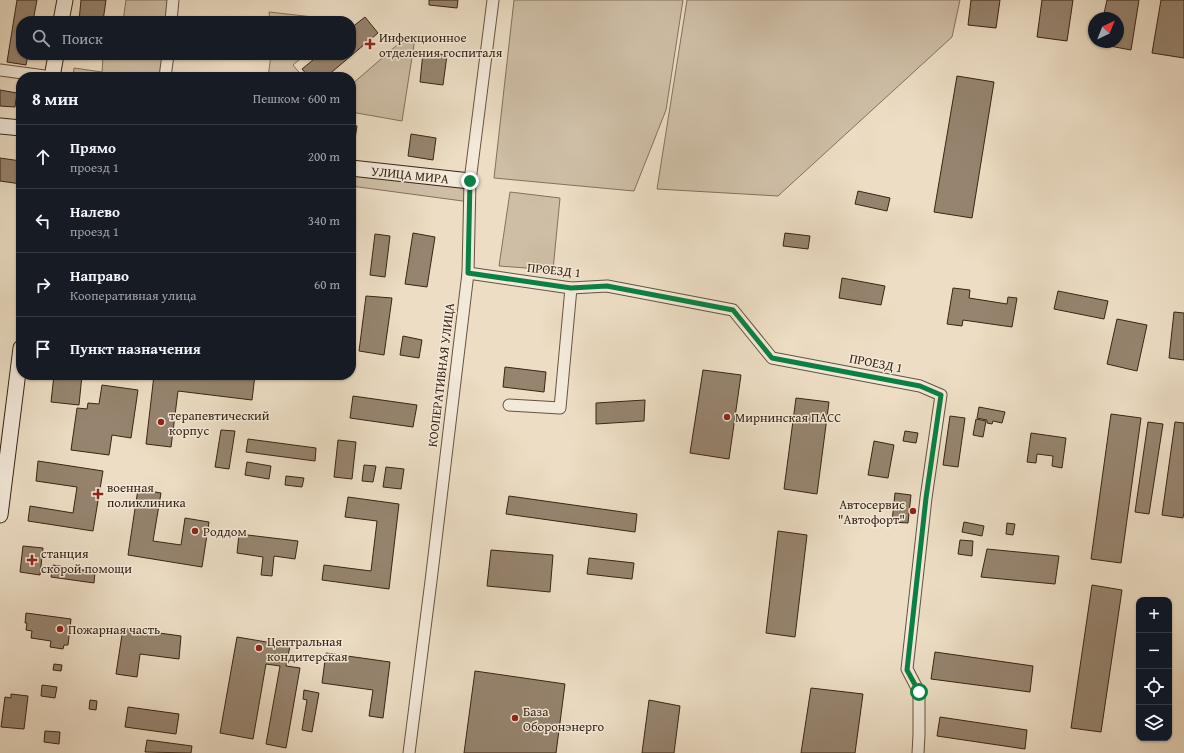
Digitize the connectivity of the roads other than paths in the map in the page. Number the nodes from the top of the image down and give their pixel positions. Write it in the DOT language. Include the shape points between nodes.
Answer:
graph roads {
  1 [pos="65,0"];
  2 [pos="173,0"];
  3 [pos="493,0"];
  4 [pos="62,16"];
  5 [pos="171,16"];
  6 [pos="55,60"];
  7 [pos="167,60"];
  8 [pos="0,70"];
  9 [pos="16,72"];
  10 [pos="53,72"];
  11 [pos="166,72"];
  12 [pos="0,126"];
  13 [pos="16,128"];
  14 [pos="356,169"];
  15 [pos="470,181"];
  16 [pos="468,273"];
  17 [pos="571,288"];
  18 [pos="17,380"];
  19 [pos="509,405"];
  20 [pos="0,515"];
  21 [pos="409,753"];
  22 [pos="918,753"];
  1 -- 4 [label="street"];
  2 -- 5 [label="street"];
  3 -- 15 [label="street, КООПЕРАТИВНАЯ УЛИЦА"];
  6 -- 10 [label="street"];
  7 -- 11 [label="street"];
  8 -- 9 [label="street"];
  12 -- 13 [label="street"];
  14 -- 15 [label="street, УЛИЦА МИРА"];
  15 -- 16 [label="street, КООПЕРАТИВНАЯ УЛИЦА"];
  16 -- 17 [label="street, ПРОЕЗД 1"];
  16 -- 21 [label="street, КООПЕРАТИВНАЯ УЛИЦА"];
  17 -- 19 [label="street" via="560,408"];
  17 -- 22 [label="street, ПРОЕЗД 1" via="607,286 733,310 772,358 920,386 941,395 926,498 907,670 919,692"];
  18 -- 20 [label="street"];
}
